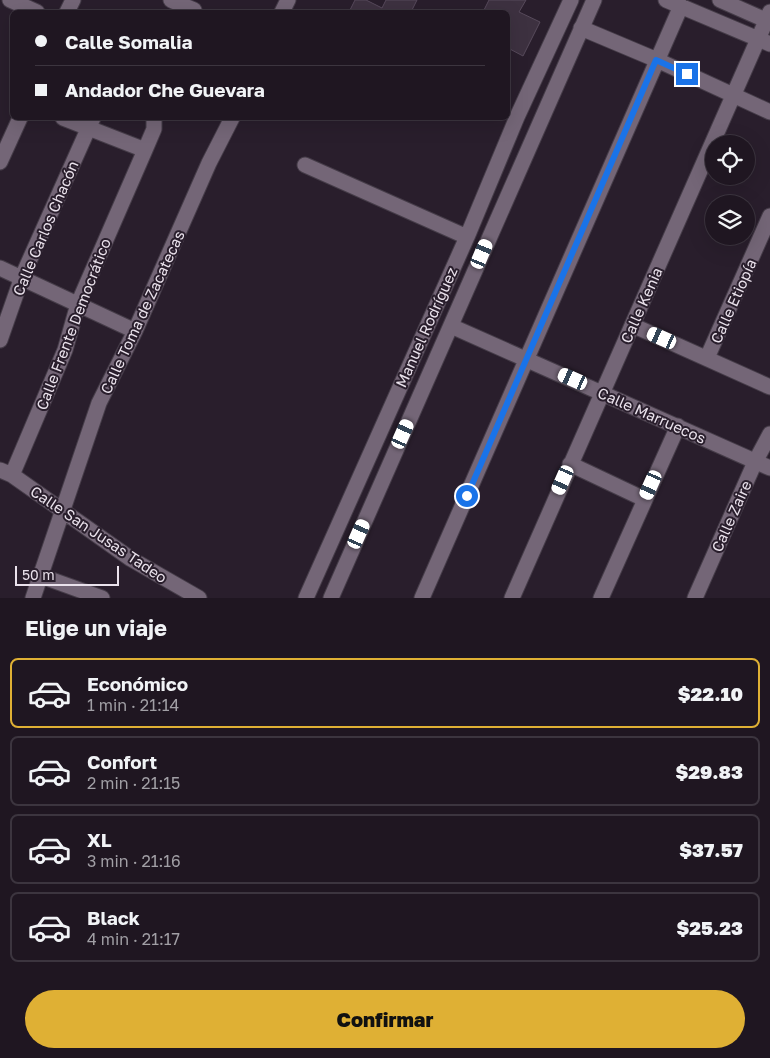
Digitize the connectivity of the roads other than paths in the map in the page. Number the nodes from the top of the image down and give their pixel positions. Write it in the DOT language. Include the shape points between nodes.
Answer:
graph roads {
  1 [pos="10,0"];
  2 [pos="171,0"];
  3 [pos="571,0"];
  4 [pos="594,0"];
  5 [pos="666,0"];
  6 [pos="720,0"];
  7 [pos="680,6"];
  8 [pos="195,7"];
  9 [pos="32,10"];
  10 [pos="769,18"];
  11 [pos="582,28"];
  12 [pos="764,42"];
  13 [pos="656,60"];
  14 [pos="734,95"];
  15 [pos="770,112"];
  16 [pos="18,120"];
  17 [pos="74,120"];
  18 [pos="154,120"];
  19 [pos="231,120"];
  20 [pos="91,123"];
  21 [pos="5,138"];
  22 [pos="145,150"];
  23 [pos="0,162"];
  24 [pos="305,165"];
  25 [pos="770,216"];
  26 [pos="467,237"];
  27 [pos="0,268"];
  28 [pos="22,277"];
  29 [pos="78,304"];
  30 [pos="632,325"];
  31 [pos="451,326"];
  32 [pos="135,331"];
  33 [pos="0,340"];
  34 [pos="707,358"];
  35 [pos="527,360"];
  36 [pos="770,387"];
  37 [pos="603,393"];
  38 [pos="678,426"];
  39 [pos="770,434"];
  40 [pos="755,462"];
  41 [pos="570,464"];
  42 [pos="770,468"];
  43 [pos="6,472"];
  44 [pos="644,499"];
  45 [pos="62,511"];
  46 [pos="41,576"];
  47 [pos="33,598"];
  48 [pos="102,598"];
  49 [pos="199,598"];
  50 [pos="306,598"];
  51 [pos="331,598"];
  52 [pos="422,598"];
  53 [pos="512,598"];
  54 [pos="601,598"];
  55 [pos="695,598"];
  1 -- 9 [label="street"];
  2 -- 8 [label="street"];
  3 -- 26 [label="street, Manuel Rodríguez"];
  4 -- 11 [label="street, Manuel Rodríguez"];
  5 -- 7 [label="street"];
  6 -- 10 [label="street"];
  7 -- 12 [label="street"];
  7 -- 13 [label="street"];
  10 -- 12 [label="street, Calle Kenia"];
  11 -- 13 [label="street"];
  11 -- 31 [label="street, Manuel Rodríguez"];
  12 -- 14 [label="street, Calle Kenia"];
  13 -- 14 [label="street"];
  13 -- 35 [label="street"];
  14 -- 15 [label="street"];
  14 -- 30 [label="street, Calle Kenia"];
  16 -- 21 [label="street"];
  17 -- 20 [label="street"];
  18 -- 22 [label="street, Calle Frente Democrático"];
  19 -- 32 [label="street, Calle Toma de Zacatecas"];
  20 -- 22 [label="street"];
  20 -- 28 [label="street, Calle Carlos Chacón"];
  21 -- 23 [label="street"];
  22 -- 29 [label="street, Calle Frente Democrático"];
  24 -- 26 [label="street"];
  25 -- 34 [label="street, Calle Etiopía"];
  26 -- 50 [label="street, Manuel Rodríguez"];
  27 -- 28 [label="street"];
  28 -- 29 [label="street"];
  28 -- 33 [label="street, Calle Carlos Chacón"];
  29 -- 32 [label="street"];
  29 -- 43 [label="street, Calle Frente Democrático" via="65,350"];
  30 -- 34 [label="street"];
  30 -- 37 [label="street, Calle Kenia"];
  31 -- 35 [label="street, Calle Marruecos"];
  31 -- 51 [label="street, Manuel Rodríguez"];
  32 -- 45 [label="street, Calle Toma de Zacatecas" via="99,403"];
  34 -- 36 [label="street"];
  35 -- 37 [label="street, Calle Marruecos"];
  35 -- 52 [label="street"];
  37 -- 38 [label="street, Calle Marruecos"];
  37 -- 41 [label="street, Calle Kenia"];
  38 -- 40 [label="street, Calle Marruecos"];
  38 -- 44 [label="street"];
  39 -- 40 [label="street, Calle Zaire"];
  40 -- 42 [label="street, Calle Marruecos"];
  40 -- 55 [label="street, Calle Zaire"];
  41 -- 44 [label="street"];
  41 -- 53 [label="street, Calle Kenia"];
  43 -- 45 [label="street, Calle San Jusas Tadeo"];
  44 -- 54 [label="street"];
  45 -- 46 [label="street, Calle Toma de Zacatecas"];
  45 -- 49 [label="street, Calle San Jusas Tadeo" via="131,559"];
  46 -- 47 [label="street, Calle Toma de Zacatecas"];
  46 -- 48 [label="street"];
}
